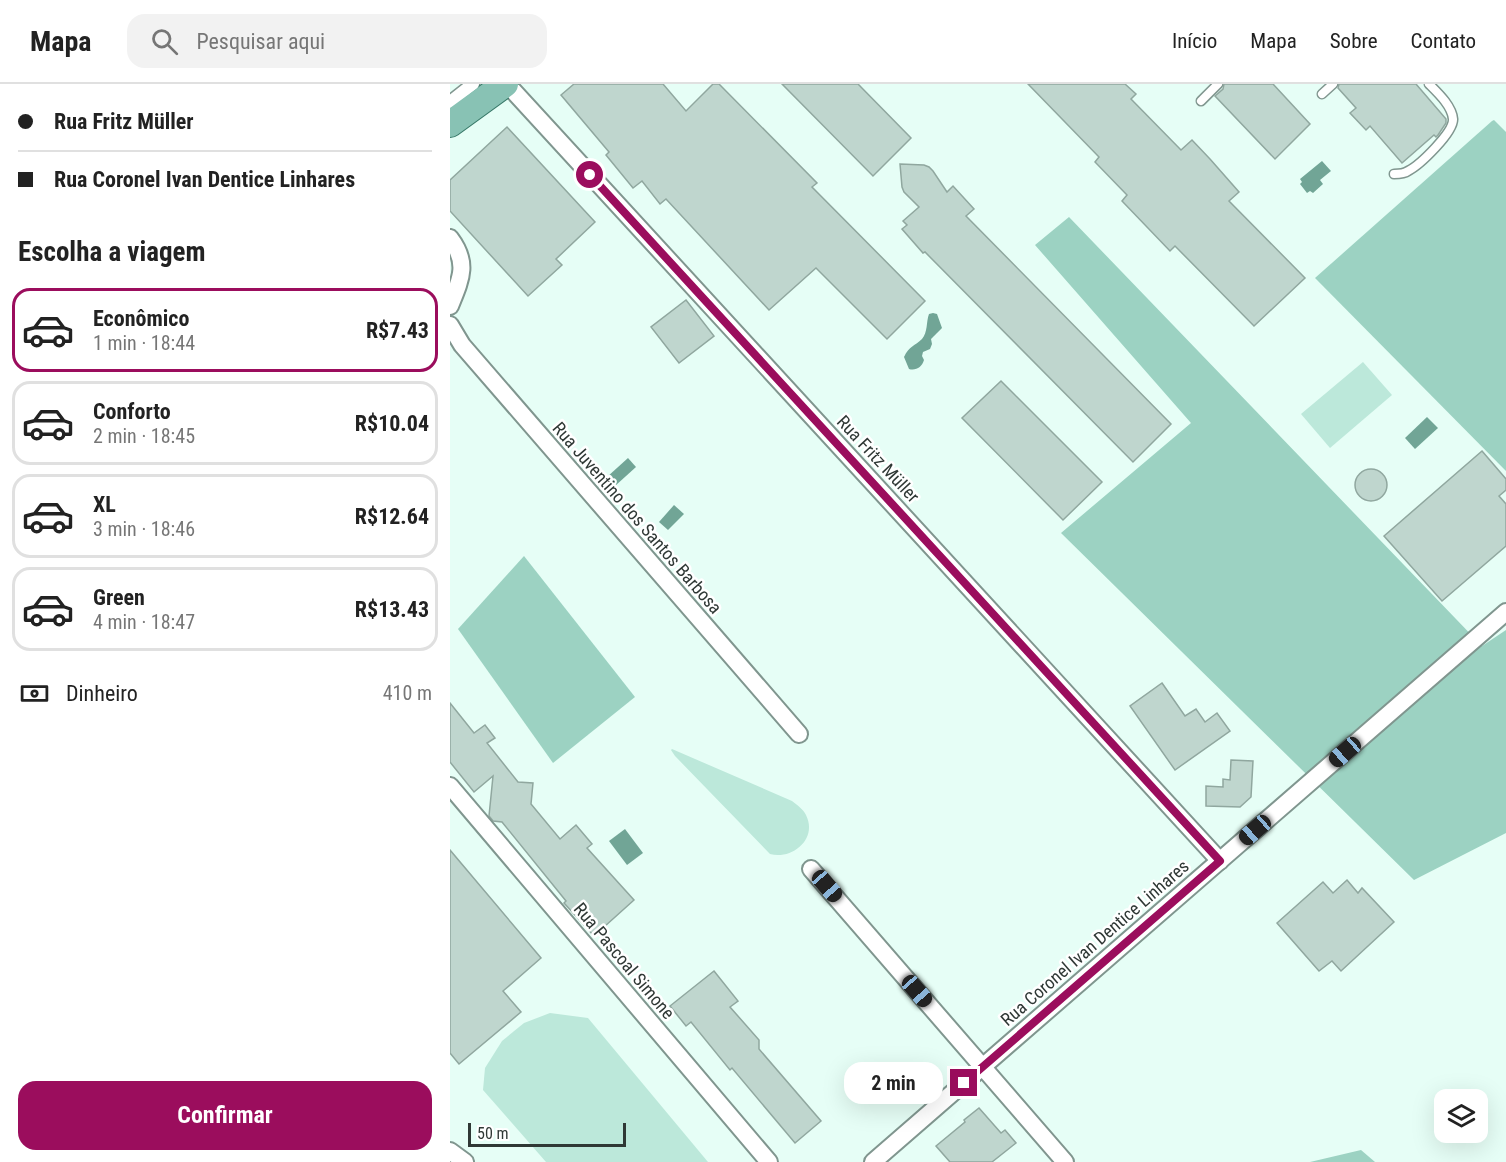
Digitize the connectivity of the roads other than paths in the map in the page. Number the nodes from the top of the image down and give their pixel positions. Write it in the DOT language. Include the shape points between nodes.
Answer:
graph roads {
  1 [pos="473,84"];
  2 [pos="506,84"];
  3 [pos="1218,84"];
  4 [pos="1333,84"];
  5 [pos="1429,84"];
  6 [pos="1322,94"];
  7 [pos="1201,101"];
  8 [pos="450,102"];
  9 [pos="450,124"];
  10 [pos="1394,174"];
  11 [pos="450,238"];
  12 [pos="450,306"];
  13 [pos="450,325"];
  14 [pos="1506,612"];
  15 [pos="799,734"];
  16 [pos="450,786"];
  17 [pos="1220,861"];
  18 [pos="812,869"];
  19 [pos="983,1066"];
  20 [pos="450,1151"];
  21 [pos="465,1162"];
  22 [pos="769,1162"];
  23 [pos="873,1162"];
  24 [pos="1065,1162"];
  1 -- 8 [label="street"];
  2 -- 9 [label="main road"];
  2 -- 17 [label="street, Rua Fritz Müller"];
  3 -- 7 [label="lane"];
  4 -- 6 [label="lane"];
  5 -- 10 [label="lane" via="1449,108 1453,126 1418,164 1402,174"];
  11 -- 12 [label="street" via="458,248 462,264"];
  13 -- 15 [label="street, Rua Juventino dos Santos Barbosa" via="462,345"];
  14 -- 17 [label="street, Rua Coronel Ivan Dentice Linhares"];
  16 -- 22 [label="street, Rua Pascoal Simone"];
  17 -- 19 [label="street, Rua Coronel Ivan Dentice Linhares"];
  18 -- 19 [label="street"];
  19 -- 23 [label="street, Rua Coronel Ivan Dentice Linhares"];
  19 -- 24 [label="street"];
  20 -- 21 [label="street"];
}
